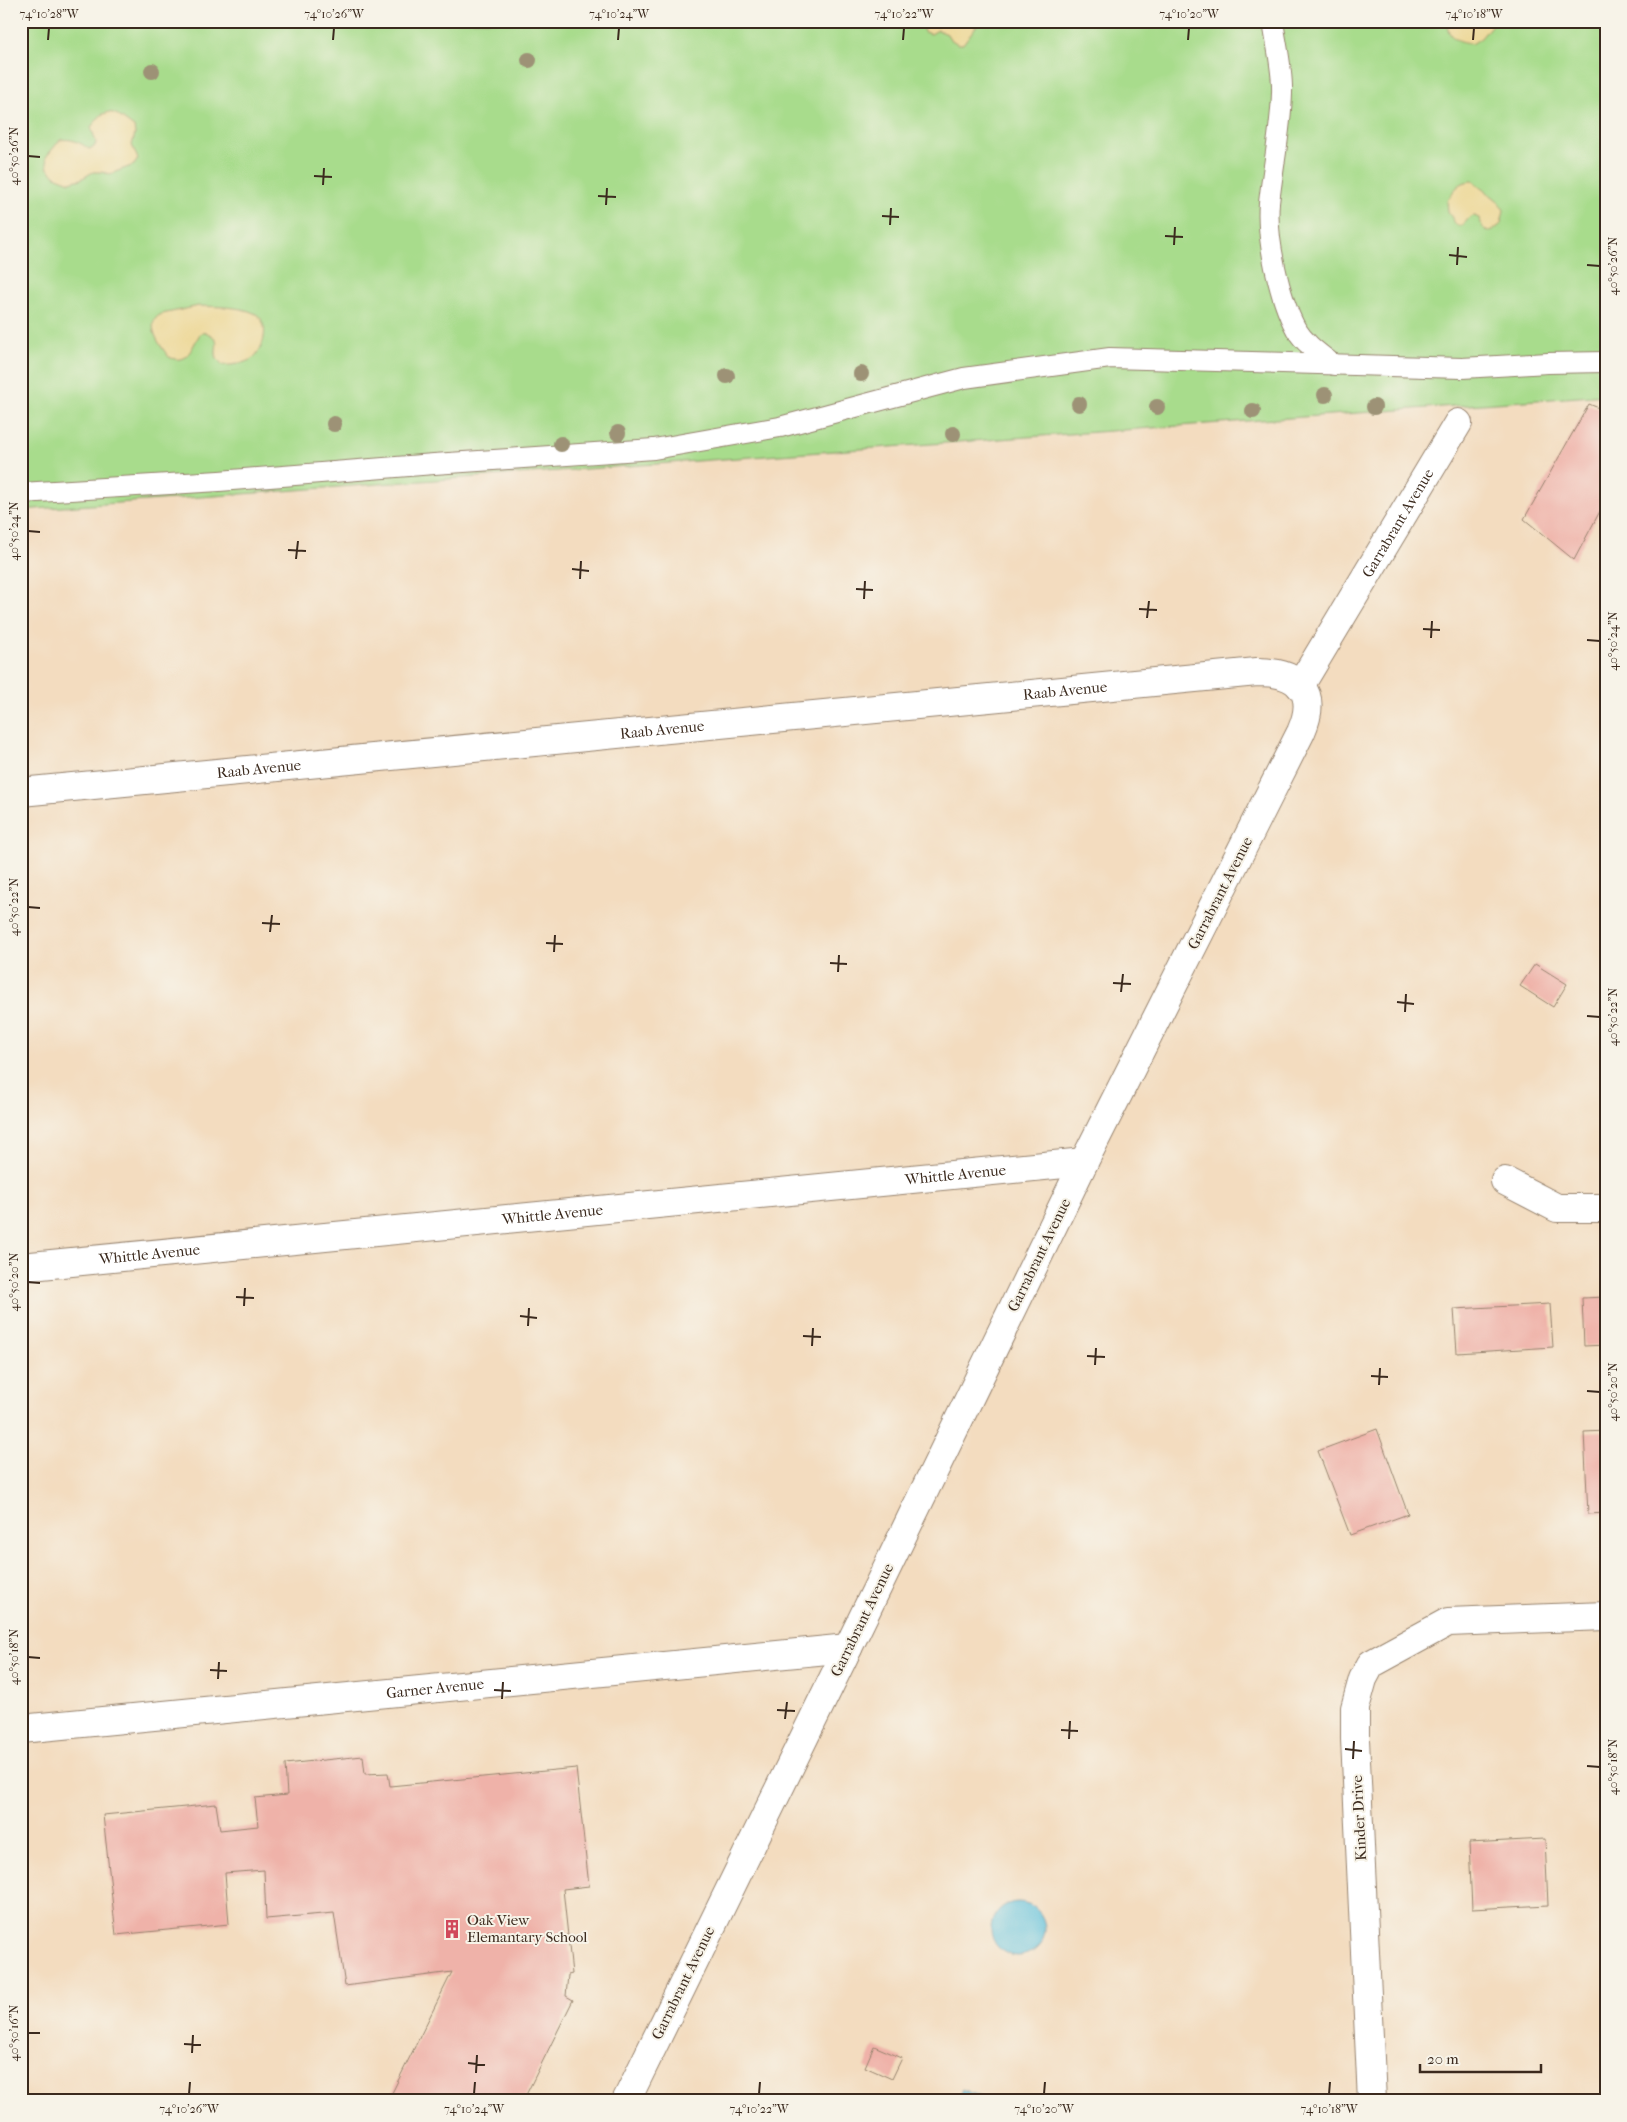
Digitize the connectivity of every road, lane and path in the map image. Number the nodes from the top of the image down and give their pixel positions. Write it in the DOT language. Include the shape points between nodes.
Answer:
graph roads {
  1 [pos="1272,21"];
  2 [pos="1606,362"];
  3 [pos="1334,365"];
  4 [pos="1458,423"];
  5 [pos="21,493"];
  6 [pos="1300,686"];
  7 [pos="21,792"];
  8 [pos="1084,1162"];
  9 [pos="1505,1181"];
  10 [pos="1606,1208"];
  11 [pos="21,1267"];
  12 [pos="1606,1616"];
  13 [pos="848,1648"];
  14 [pos="21,1729"];
  15 [pos="626,2101"];
  16 [pos="1372,2101"];
  1 -- 3 [label="lane" via="1282,90 1281,122 1269,205 1273,258 1296,329 1308,344"];
  2 -- 3 [label="lane" via="1462,368"];
  3 -- 5 [label="lane" via="1110,358 964,378 780,426 654,450"];
  4 -- 6 [label="street, Garrabrant Avenue"];
  6 -- 7 [label="street, Raab Avenue" via="1290,678 1257,672"];
  6 -- 8 [label="street, Garrabrant Avenue" via="1308,703 1306,722"];
  8 -- 11 [label="street, Whittle Avenue"];
  8 -- 13 [label="street, Garrabrant Avenue"];
  9 -- 10 [label="street" via="1557,1208"];
  12 -- 16 [label="street, Kinder Drive" via="1448,1622 1372,1664 1363,1679 1354,1708"];
  13 -- 14 [label="street, Garner Avenue"];
  13 -- 15 [label="street, Garrabrant Avenue"];
}
